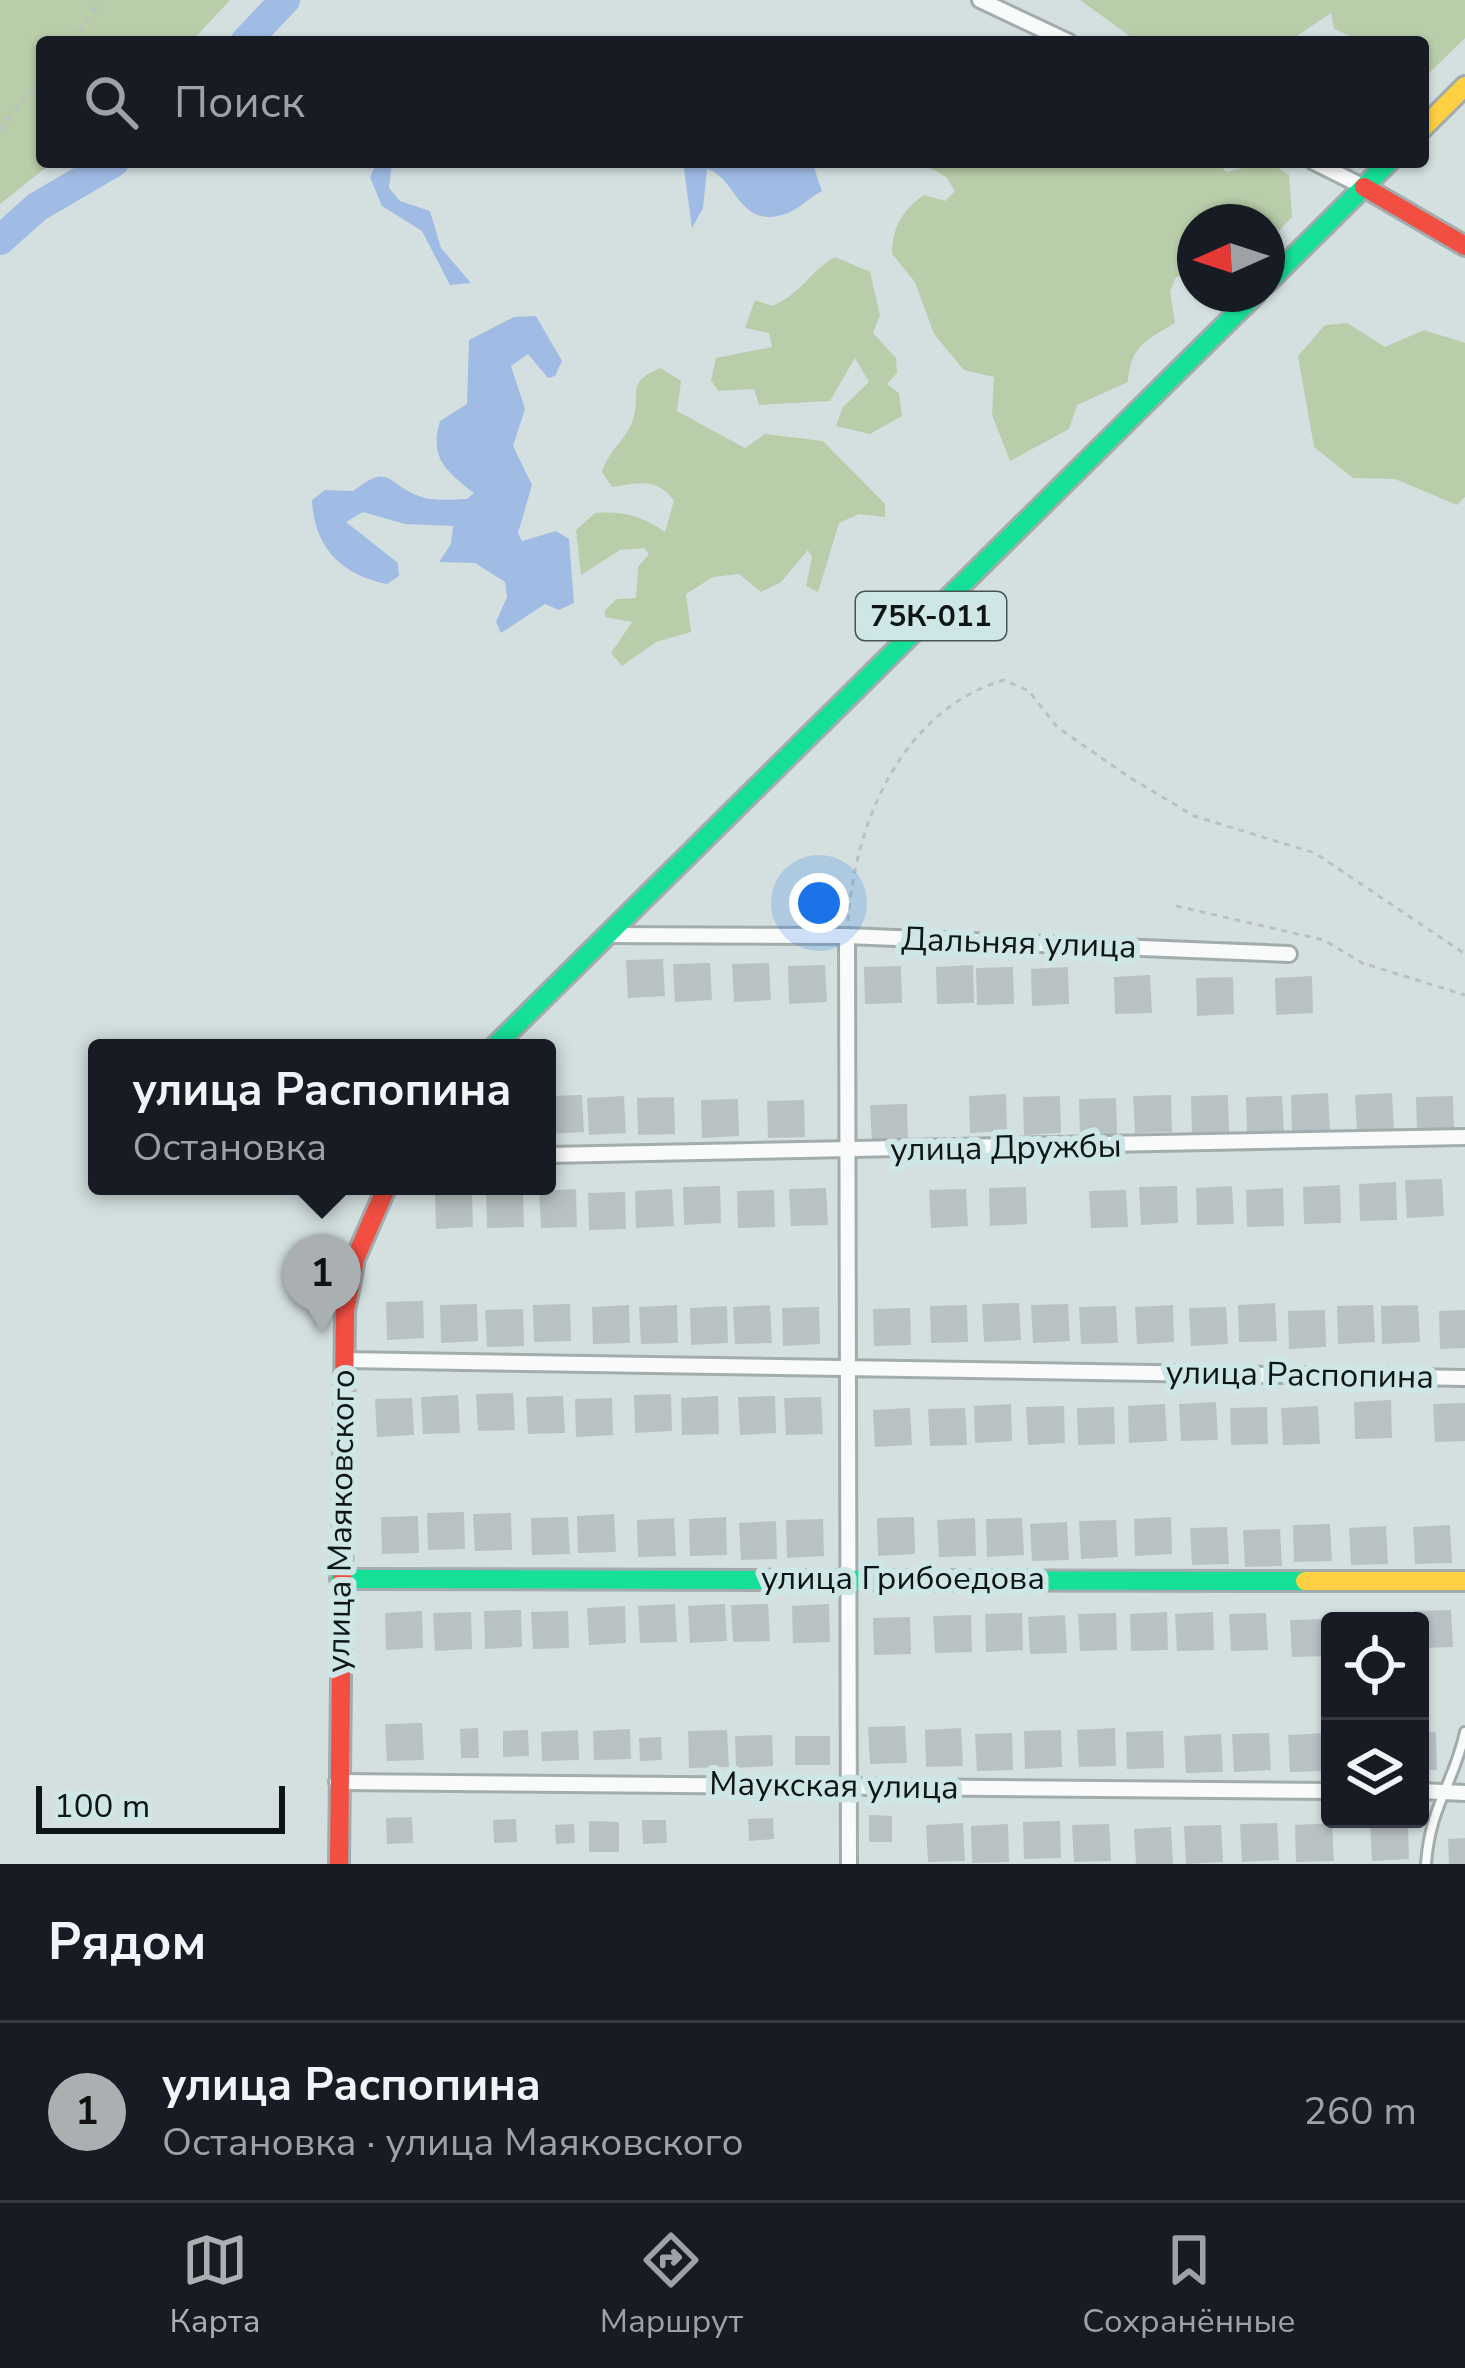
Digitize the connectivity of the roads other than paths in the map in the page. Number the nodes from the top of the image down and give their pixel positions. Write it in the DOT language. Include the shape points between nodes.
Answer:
graph roads {
  1 [pos="980,0"];
  2 [pos="1056,36"];
  3 [pos="1465,86"];
  4 [pos="1429,122"];
  5 [pos="1326,168"];
  6 [pos="1383,168"];
  7 [pos="1364,187"];
  8 [pos="1465,245"];
  9 [pos="1285,265"];
  10 [pos="1238,312"];
  11 [pos="605,935"];
  12 [pos="847,936"];
  13 [pos="1289,954"];
  14 [pos="502,1039"];
  15 [pos="1465,1137"];
  16 [pos="846,1151"];
  17 [pos="556,1155"];
  18 [pos="384,1195"];
  19 [pos="344,1360"];
  20 [pos="849,1366"];
  21 [pos="1465,1378"];
  22 [pos="849,1577"];
  23 [pos="340,1579"];
  24 [pos="1465,1581"];
  25 [pos="1465,1732"];
  26 [pos="338,1782"];
  27 [pos="846,1786"];
  28 [pos="1321,1791"];
  29 [pos="1429,1791"];
  30 [pos="1440,1792"];
  31 [pos="1465,1793"];
  32 [pos="338,1864"];
  33 [pos="849,1864"];
  34 [pos="1426,1864"];
  1 -- 2 [label="street"];
  3 -- 4 [label="main road"];
  5 -- 7 [label="street"];
  6 -- 7 [label="main road"];
  7 -- 8 [label="main road"];
  7 -- 9 [label="main road"];
  10 -- 11 [label="main road, 75К-011"];
  11 -- 12 [label="street, Дальняя улица"];
  11 -- 14 [label="main road"];
  12 -- 13 [label="street, Дальняя улица"];
  12 -- 16 [label="street"];
  15 -- 16 [label="street, улица Дружбы"];
  16 -- 17 [label="street, улица Дружбы"];
  16 -- 20 [label="street"];
  18 -- 19 [label="main road, улица Маяковского" via="355,1259"];
  19 -- 20 [label="street, улица Распопина"];
  19 -- 23 [label="main road, улица Маяковского"];
  20 -- 21 [label="street, улица Распопина"];
  20 -- 22 [label="street"];
  22 -- 23 [label="main road, улица Грибоедова"];
  22 -- 24 [label="main road, улица Грибоедова"];
  22 -- 27 [label="street"];
  23 -- 26 [label="main road, улица Маяковского"];
  25 -- 30 [label="lane"];
  26 -- 27 [label="street, Маукская улица"];
  26 -- 32 [label="main road, улица Маяковского"];
  27 -- 28 [label="street, Маукская улица"];
  27 -- 33 [label="street"];
  29 -- 30 [label="street"];
  30 -- 31 [label="street"];
  30 -- 34 [label="lane"];
}
